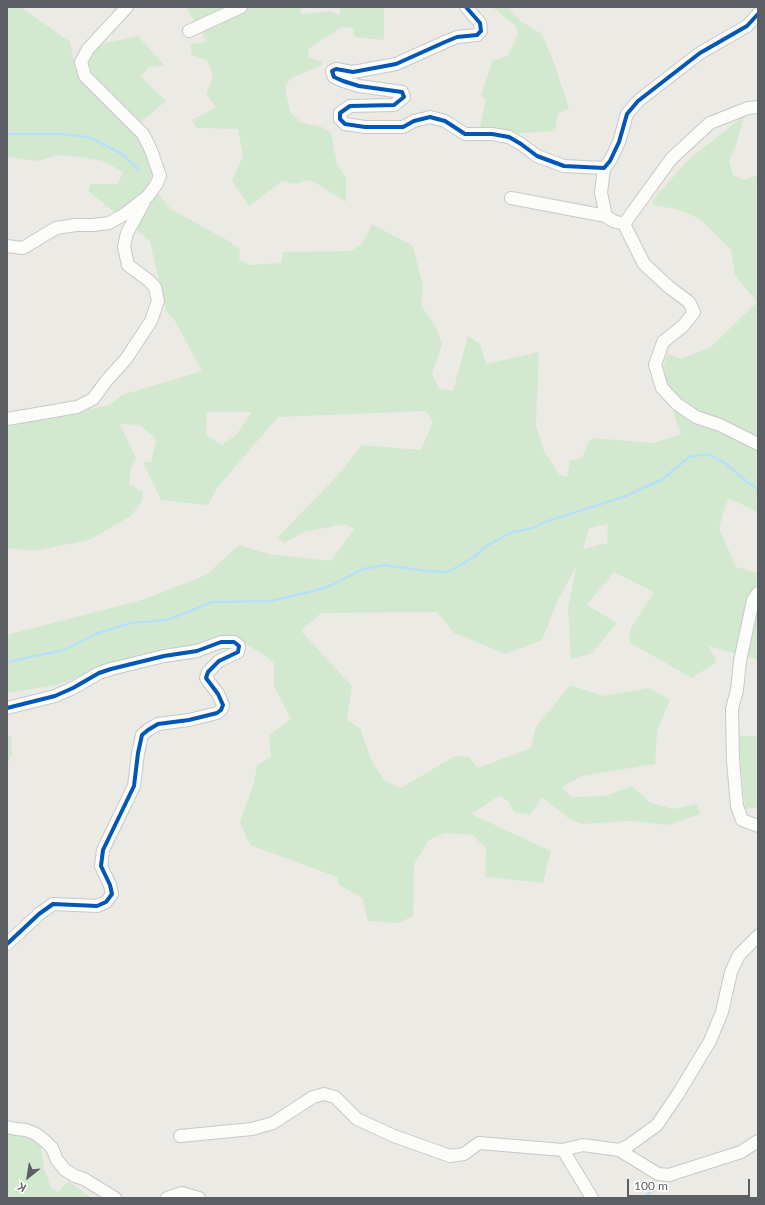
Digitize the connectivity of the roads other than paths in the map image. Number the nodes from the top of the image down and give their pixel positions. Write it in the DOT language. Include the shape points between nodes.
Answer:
graph roads {
  1 [pos="127,7"];
  2 [pos="241,7"];
  3 [pos="466,7"];
  4 [pos="758,14"];
  5 [pos="189,31"];
  6 [pos="758,107"];
  7 [pos="604,168"];
  8 [pos="148,196"];
  9 [pos="511,198"];
  10 [pos="606,216"];
  11 [pos="624,224"];
  12 [pos="7,246"];
  13 [pos="7,419"];
  14 [pos="758,444"];
  15 [pos="758,593"];
  16 [pos="7,708"];
  17 [pos="758,826"];
  18 [pos="758,936"];
  19 [pos="7,944"];
  20 [pos="7,1127"];
  21 [pos="180,1136"];
  22 [pos="758,1141"];
  23 [pos="563,1150"];
  24 [pos="619,1150"];
  25 [pos="115,1198"];
  26 [pos="167,1198"];
  27 [pos="199,1198"];
  28 [pos="592,1198"];
  1 -- 8 [label="street" via="88,49 81,62 85,76 143,134 160,176"];
  2 -- 5 [label="street"];
  3 -- 7 [label="street" via="480,23 481,31 477,35 457,37 396,64 353,72 336,69 332,71 334,77 343,81 402,92 404,97 394,105 350,106 340,113 340,119 345,124 365,127 403,127 430,117 445,121 464,134 509,137 536,156 564,166"];
  4 -- 7 [label="street" via="747,26 700,53 638,101 627,114 619,142"];
  6 -- 11 [label="street" via="748,108 710,123 671,159"];
  7 -- 10 [label="street" via="601,193"];
  8 -- 12 [label="street" via="109,223 56,228 23,248"];
  8 -- 13 [label="street" via="128,232 124,247 128,265 156,287 158,301 151,322 126,359 106,380 93,399 77,407"];
  9 -- 10 [label="street"];
  10 -- 11 [label="street"];
  11 -- 14 [label="street" via="644,264 689,302 694,312 683,326 663,342 654,365 662,388 696,418 720,425"];
  15 -- 17 [label="street" via="753,600 732,709 737,806 742,820"];
  16 -- 19 [label="street" via="55,696 111,669 197,650 221,642 234,642 239,646 238,652 220,661 208,672 206,678 218,694 221,710 189,720 158,724 142,735 134,786 103,850 101,866 112,894 106,902 97,906 53,904"];
  18 -- 24 [label="street" via="739,955 731,972 722,1012 710,1040 678,1094 657,1125"];
  20 -- 25 [label="street" via="36,1134 52,1148 64,1170"];
  21 -- 23 [label="street" via="252,1129 273,1123 313,1097 324,1094 335,1097 357,1119 394,1136 450,1156 464,1154 479,1143"];
  22 -- 24 [label="street" via="741,1152 669,1175 658,1174"];
  23 -- 24 [label="street" via="583,1145"];
  23 -- 28 [label="street"];
  26 -- 27 [label="street" via="182,1193"];
}
